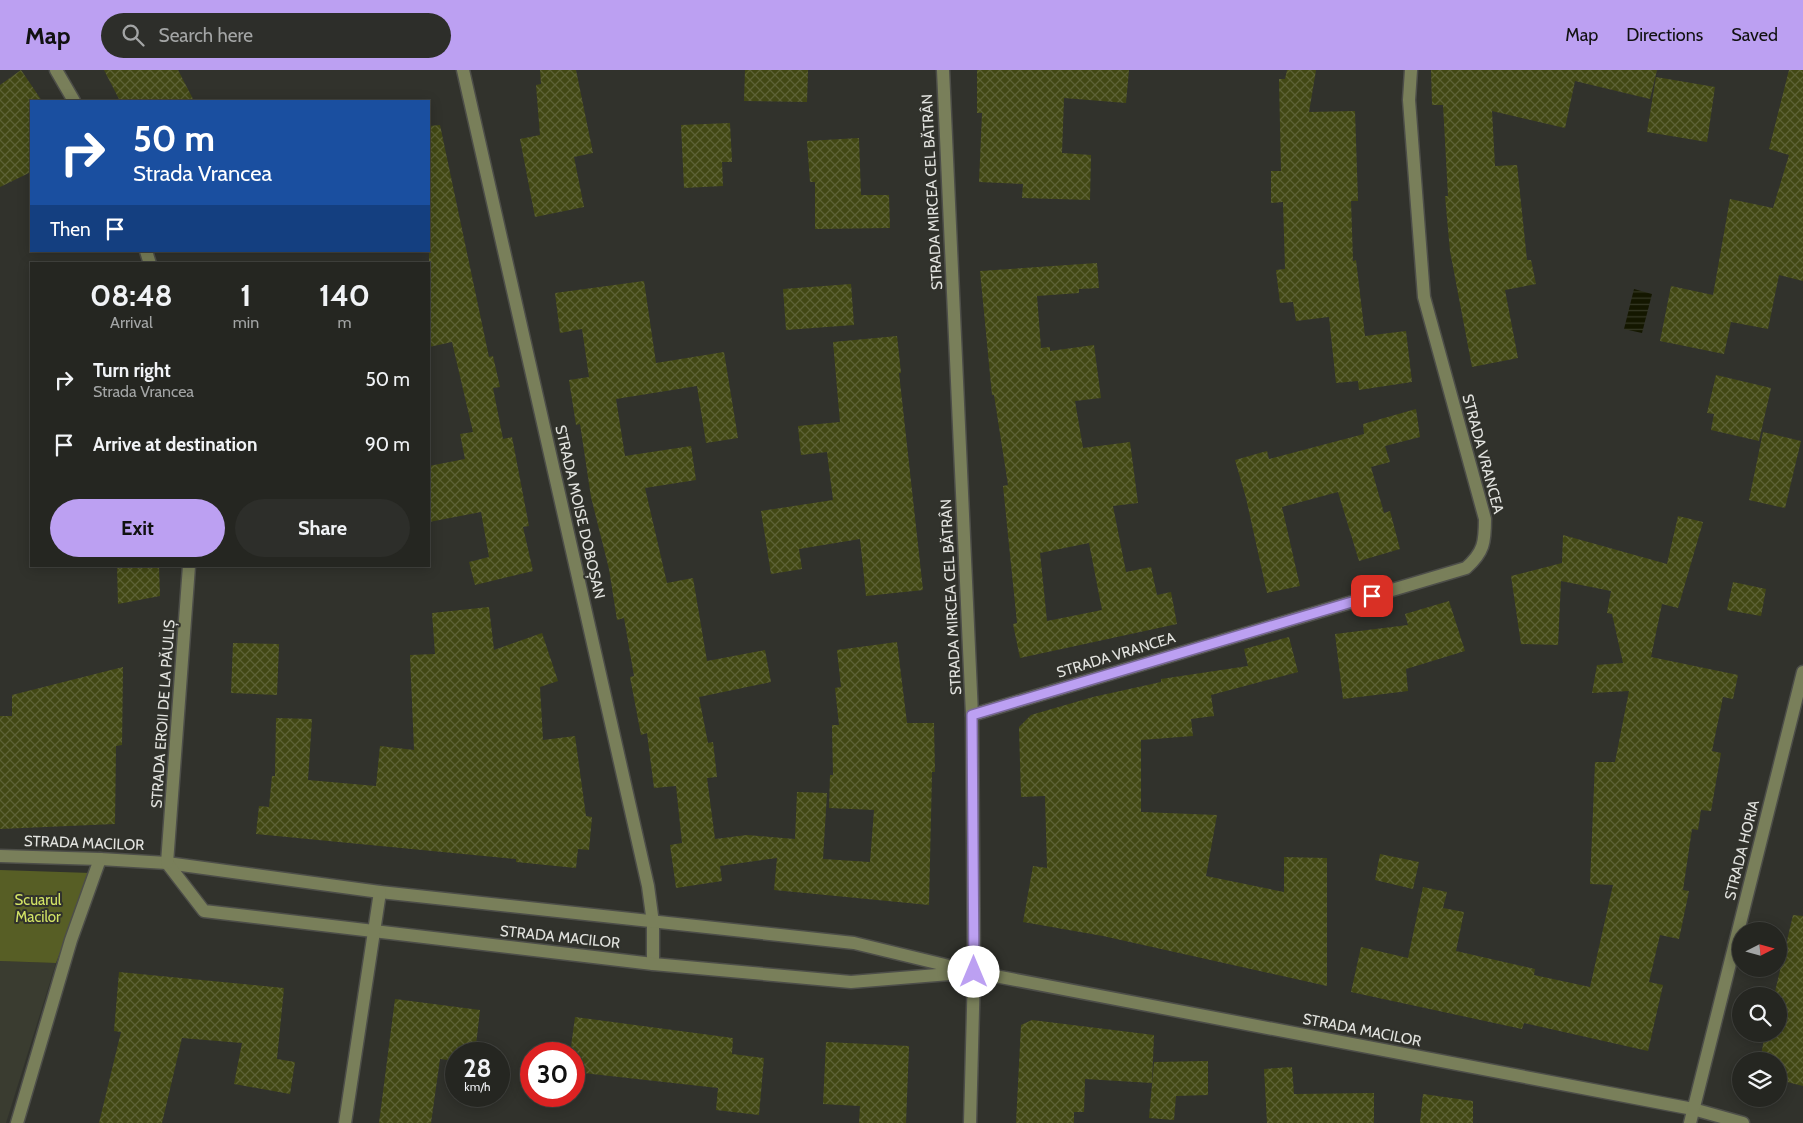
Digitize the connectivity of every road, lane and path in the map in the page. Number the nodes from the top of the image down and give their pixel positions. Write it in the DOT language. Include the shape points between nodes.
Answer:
graph roads {
  1 [pos="56,70"];
  2 [pos="462,70"];
  3 [pos="943,70"];
  4 [pos="1411,70"];
  5 [pos="73,100"];
  6 [pos="189,567"];
  7 [pos="1803,672"];
  8 [pos="972,715"];
  9 [pos="0,856"];
  10 [pos="100,859"];
  11 [pos="167,863"];
  12 [pos="380,892"];
  13 [pos="653,923"];
  14 [pos="374,932"];
  15 [pos="653,964"];
  16 [pos="974,972"];
  17 [pos="1693,1109"];
  18 [pos="17,1123"];
  19 [pos="346,1123"];
  20 [pos="970,1123"];
  21 [pos="1690,1123"];
  22 [pos="1743,1123"];
  1 -- 5 [label="street"];
  2 -- 13 [label="street, STRADA MOISE DOBOȘAN" via="648,886"];
  3 -- 8 [label="street, STRADA MIRCEA CEL BĂTRÂN"];
  4 -- 8 [label="street, STRADA VRANCEA" via="1410,100 1424,297 1485,519 1485,540 1478,557 1466,568"];
  6 -- 11 [label="street, STRADA EROII DE LA PĂULIȘ"];
  7 -- 17 [label="street, STRADA HORIA"];
  8 -- 16 [label="street, STRADA MIRCEA CEL BĂTRÂN"];
  9 -- 10 [label="street, STRADA MACILOR"];
  10 -- 11 [label="street, STRADA MACILOR"];
  10 -- 18 [label="street" via="71,940"];
  11 -- 12 [label="street, STRADA MACILOR"];
  11 -- 14 [label="street, STRADA MACILOR" via="204,912"];
  12 -- 13 [label="street, STRADA MACILOR"];
  12 -- 14 [label="street"];
  13 -- 15 [label="street, STRADA MOISE DOBOȘAN"];
  13 -- 16 [label="street, STRADA MACILOR" via="854,943"];
  14 -- 15 [label="street, STRADA MACILOR"];
  14 -- 19 [label="street"];
  15 -- 16 [label="street, STRADA MACILOR" via="851,982"];
  16 -- 17 [label="street, STRADA MACILOR"];
  16 -- 20 [label="street, STRADA MIRCEA CEL BĂTRÂN"];
  17 -- 21 [label="street, STRADA HORIA"];
  17 -- 22 [label="street, STRADA MACILOR"];
}
